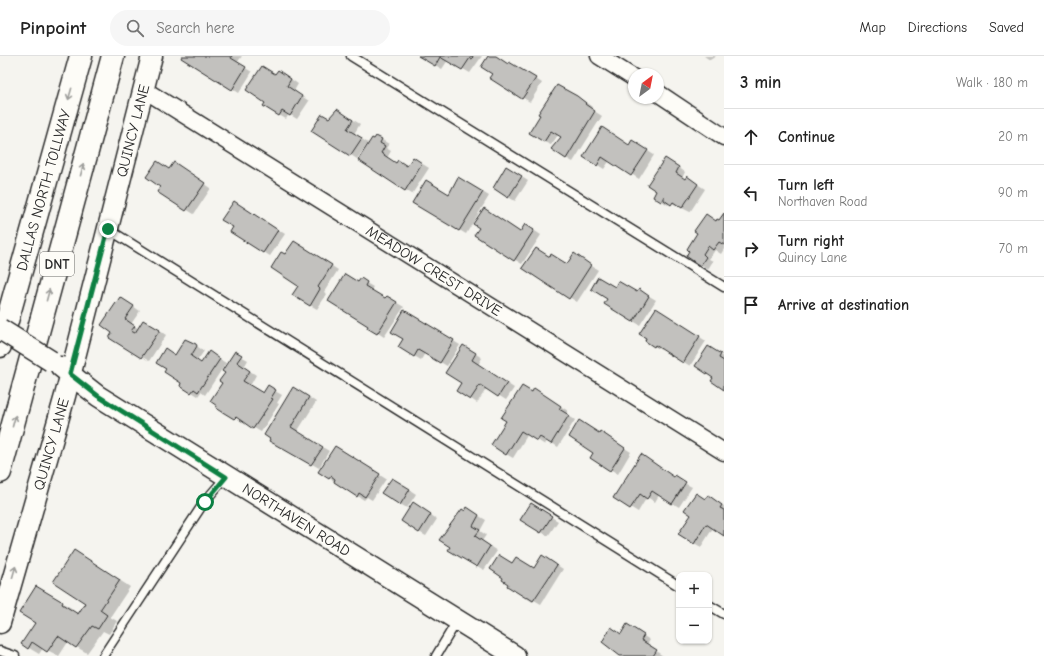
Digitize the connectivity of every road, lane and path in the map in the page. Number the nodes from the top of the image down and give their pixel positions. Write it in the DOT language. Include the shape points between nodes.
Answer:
graph roads {
  1 [pos="81,56"];
  2 [pos="113,56"];
  3 [pos="152,56"];
  4 [pos="351,56"];
  5 [pos="599,56"];
  6 [pos="628,74"];
  7 [pos="143,89"];
  8 [pos="664,97"];
  9 [pos="724,137"];
  10 [pos="108,229"];
  11 [pos="724,287"];
  12 [pos="0,329"];
  13 [pos="0,346"];
  14 [pos="70,374"];
  15 [pos="724,452"];
  16 [pos="0,472"];
  17 [pos="226,477"];
  18 [pos="676,584"];
  19 [pos="712,607"];
  20 [pos="724,614"];
  21 [pos="458,620"];
  22 [pos="0,623"];
  23 [pos="0,651"];
  24 [pos="15,656"];
  25 [pos="103,656"];
  26 [pos="436,656"];
  27 [pos="515,656"];
  1 -- 13 [label="highway, DALLAS NORTH TOLLWAY / DNT, one-way"];
  16 -- 2 [label="highway, DALLAS NORTH TOLLWAY / DNT, one-way"];
  3 -- 7 [label="street, QUINCY LANE"];
  4 -- 11 [label="lane"];
  5 -- 6 [label="street"];
  7 -- 10 [label="street, QUINCY LANE"];
  7 -- 15 [label="street, MEADOW CREST DRIVE"];
  8 -- 9 [label="street"];
  10 -- 14 [label="street, QUINCY LANE"];
  10 -- 18 [label="lane"];
  12 -- 14 [label="street, NORTHAVEN ROAD, bridge"];
  14 -- 17 [label="street, NORTHAVEN ROAD" via="98,396"];
  22 -- 14 [label="street, QUINCY LANE, one-way"];
  17 -- 21 [label="street, NORTHAVEN ROAD"];
  17 -- 25 [label="lane" via="205,502"];
  19 -- 20 [label="lane"];
  21 -- 26 [label="lane"];
  21 -- 27 [label="street, NORTHAVEN ROAD"];
  23 -- 24 [label="lane"];
}
